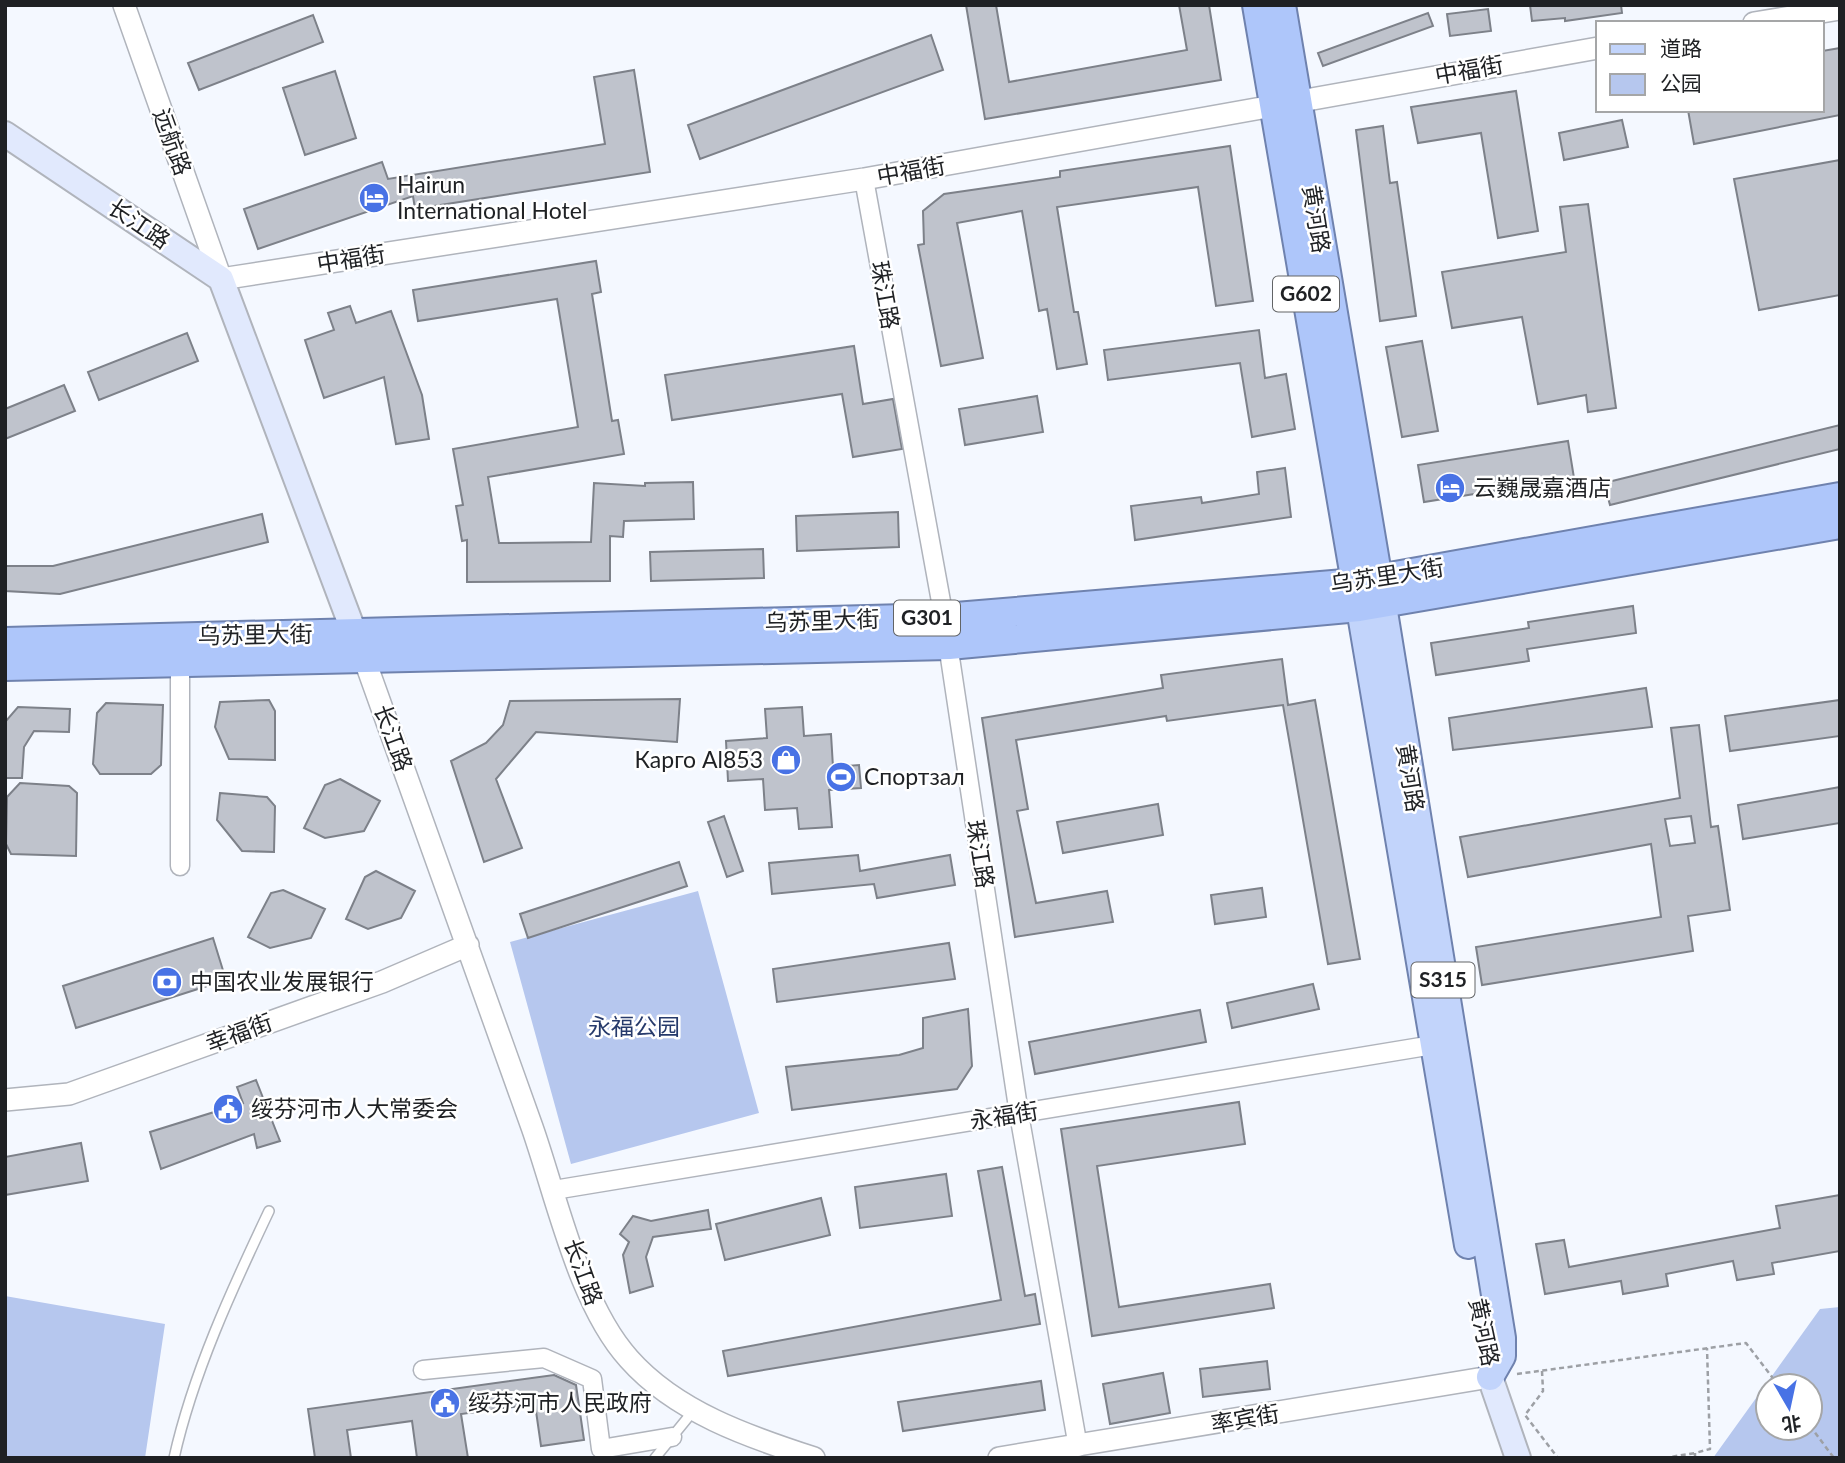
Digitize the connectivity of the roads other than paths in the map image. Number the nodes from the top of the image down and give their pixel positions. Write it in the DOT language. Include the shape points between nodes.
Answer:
graph roads {
  1 [pos="124,5"];
  2 [pos="1257,5"];
  3 [pos="1281,5"];
  4 [pos="1840,9"];
  5 [pos="1766,21"];
  6 [pos="1596,48"];
  7 [pos="1285,103"];
  8 [pos="5,134"];
  9 [pos="864,179"];
  10 [pos="221,279"];
  11 [pos="1840,497"];
  12 [pos="1840,524"];
  13 [pos="1369,593"];
  14 [pos="947,631"];
  15 [pos="5,642"];
  16 [pos="359,646"];
  17 [pos="180,662"];
  18 [pos="5,666"];
  19 [pos="180,866"];
  20 [pos="468,945"];
  21 [pos="1444,1043"];
  22 [pos="5,1100"];
  23 [pos="1019,1114"];
  24 [pos="554,1190"];
  25 [pos="269,1211"];
  26 [pos="423,1370"];
  27 [pos="1490,1377"];
  28 [pos="694,1410"];
  29 [pos="672,1437"];
  30 [pos="1078,1447"];
  31 [pos="174,1458"];
  32 [pos="655,1458"];
  33 [pos="814,1458"];
  34 [pos="999,1458"];
  35 [pos="1518,1458"];
  1 -- 10 [label="street, 远航路"];
  2 -- 7 [label="highway, 黄河路 / G602"];
  3 -- 7 [label="highway, 黄河路 / G602"];
  4 -- 5 [label="street"];
  6 -- 7 [label="street, 中福街"];
  7 -- 9 [label="street, 中福街"];
  7 -- 13 [label="highway, 黄河路 / G602"];
  8 -- 10 [label="main road, 长江路"];
  9 -- 10 [label="street, 中福街"];
  9 -- 14 [label="street, 珠江路"];
  10 -- 16 [label="main road, 长江路"];
  11 -- 13 [label="highway, 乌苏里大街 / G301"];
  12 -- 13 [label="highway, 乌苏里大街 / G301"];
  13 -- 14 [label="highway, 乌苏里大街 / G301"];
  13 -- 21 [label="main road, 黄河路 / S315"];
  14 -- 16 [label="highway, 乌苏里大街 / G301"];
  14 -- 23 [label="street, 珠江路"];
  15 -- 16 [label="highway, 乌苏里大街 / G301"];
  16 -- 17 [label="highway, 乌苏里大街 / G301"];
  16 -- 20 [label="street, 长江路"];
  17 -- 18 [label="highway, 乌苏里大街 / G301"];
  17 -- 19 [label="street"];
  20 -- 22 [label="street, 幸福街" via="382,982 69,1094"];
  20 -- 24 [label="street, 长江路"];
  21 -- 23 [label="street, 永福街"];
  21 -- 27 [label="main road, 黄河路 / S315" via="1502,1338 1502,1356"];
  23 -- 24 [label="street, 永福街"];
  23 -- 30 [label="street, 珠江路"];
  24 -- 28 [label="street, 长江路" via="590,1302 607,1331 631,1361"];
  25 -- 31 [label="lane" via="182,1421"];
  26 -- 29 [label="street" via="544,1358 592,1379 601,1448"];
  27 -- 30 [label="street, 率宾街"];
  27 -- 35 [label="main road"];
  28 -- 29 [label="lane"];
  28 -- 33 [label="street"];
  29 -- 32 [label="lane"];
  30 -- 34 [label="street, 率宾街"];
}
